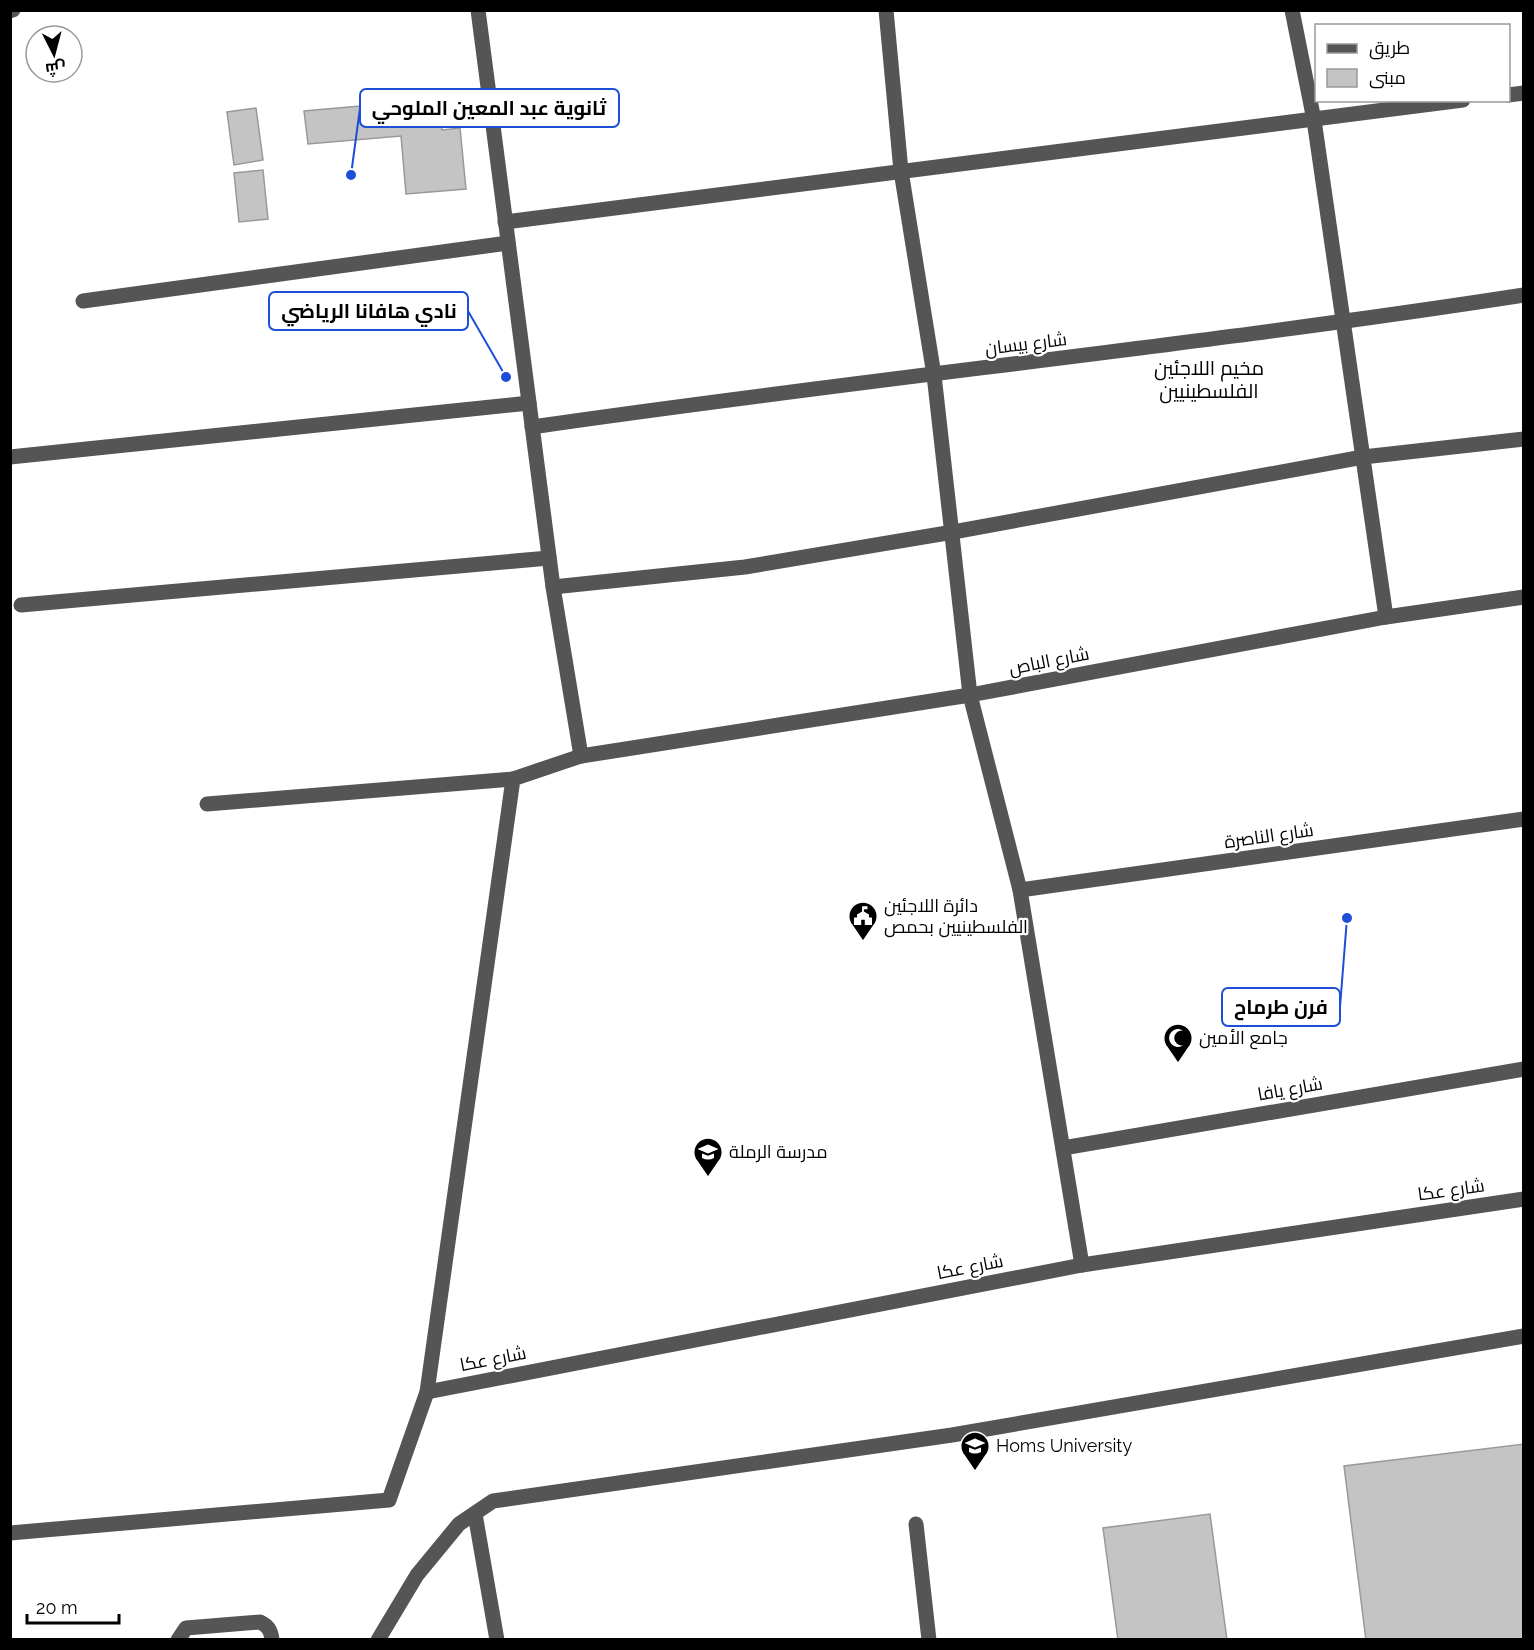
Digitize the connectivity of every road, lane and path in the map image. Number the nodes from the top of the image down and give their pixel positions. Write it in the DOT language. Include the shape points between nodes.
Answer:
graph roads {
  1 [pos="478,10"];
  2 [pos="886,10"];
  3 [pos="1292,10"];
  4 [pos="1448,102"];
  5 [pos="1314,120"];
  6 [pos="901,171"];
  7 [pos="505,222"];
  8 [pos="508,243"];
  9 [pos="1524,296"];
  10 [pos="83,302"];
  11 [pos="1344,323"];
  12 [pos="934,375"];
  13 [pos="529,403"];
  14 [pos="532,427"];
  15 [pos="1524,439"];
  16 [pos="10,457"];
  17 [pos="1363,457"];
  18 [pos="953,532"];
  19 [pos="549,558"];
  20 [pos="553,588"];
  21 [pos="1524,597"];
  22 [pos="21,605"];
  23 [pos="1386,617"];
  24 [pos="970,695"];
  25 [pos="581,756"];
  26 [pos="513,779"];
  27 [pos="207,804"];
  28 [pos="1524,819"];
  29 [pos="1020,890"];
  30 [pos="1524,1069"];
  31 [pos="1063,1148"];
  32 [pos="1524,1199"];
  33 [pos="1082,1265"];
  34 [pos="1524,1336"];
  35 [pos="427,1392"];
  36 [pos="475,1514"];
  37 [pos="915,1524"];
  38 [pos="10,1533"];
  39 [pos="177,1640"];
  40 [pos="272,1640"];
  41 [pos="378,1640"];
  42 [pos="497,1640"];
  43 [pos="929,1640"];
  1 -- 7 [label="street"];
  2 -- 6 [label="street"];
  3 -- 5 [label="street"];
  4 -- 5 [label="street"];
  5 -- 6 [label="street"];
  5 -- 11 [label="street"];
  6 -- 7 [label="street"];
  6 -- 12 [label="street"];
  7 -- 8 [label="street"];
  8 -- 10 [label="street"];
  8 -- 13 [label="street"];
  9 -- 11 [label="street, شارع بيسان"];
  11 -- 12 [label="street, شارع بيسان"];
  11 -- 17 [label="street"];
  12 -- 14 [label="street, شارع بيسان"];
  12 -- 18 [label="street"];
  13 -- 14 [label="street"];
  13 -- 16 [label="street"];
  14 -- 19 [label="street"];
  15 -- 17 [label="street"];
  17 -- 18 [label="street"];
  17 -- 23 [label="street"];
  18 -- 20 [label="street" via="745,567"];
  18 -- 24 [label="street"];
  19 -- 20 [label="street"];
  19 -- 22 [label="street"];
  20 -- 25 [label="street"];
  21 -- 23 [label="street, شارع الباص"];
  23 -- 24 [label="street, شارع الباص"];
  24 -- 25 [label="street, شارع الباص"];
  24 -- 29 [label="street"];
  25 -- 26 [label="street, شارع الباص"];
  26 -- 27 [label="street, شارع الباص"];
  26 -- 35 [label="street"];
  28 -- 29 [label="street, شارع الناصرة"];
  29 -- 31 [label="street"];
  30 -- 31 [label="street, شارع يافا"];
  31 -- 33 [label="street"];
  32 -- 33 [label="street, شارع عكا"];
  33 -- 35 [label="street, شارع عكا"];
  34 -- 36 [label="street" via="952,1435 493,1502"];
  35 -- 38 [label="street" via="389,1500"];
  36 -- 41 [label="street" via="459,1524 417,1575"];
  36 -- 42 [label="street"];
  37 -- 43 [label="street"];
  39 -- 40 [label="street" via="186,1628 260,1622 268,1626"];
}
